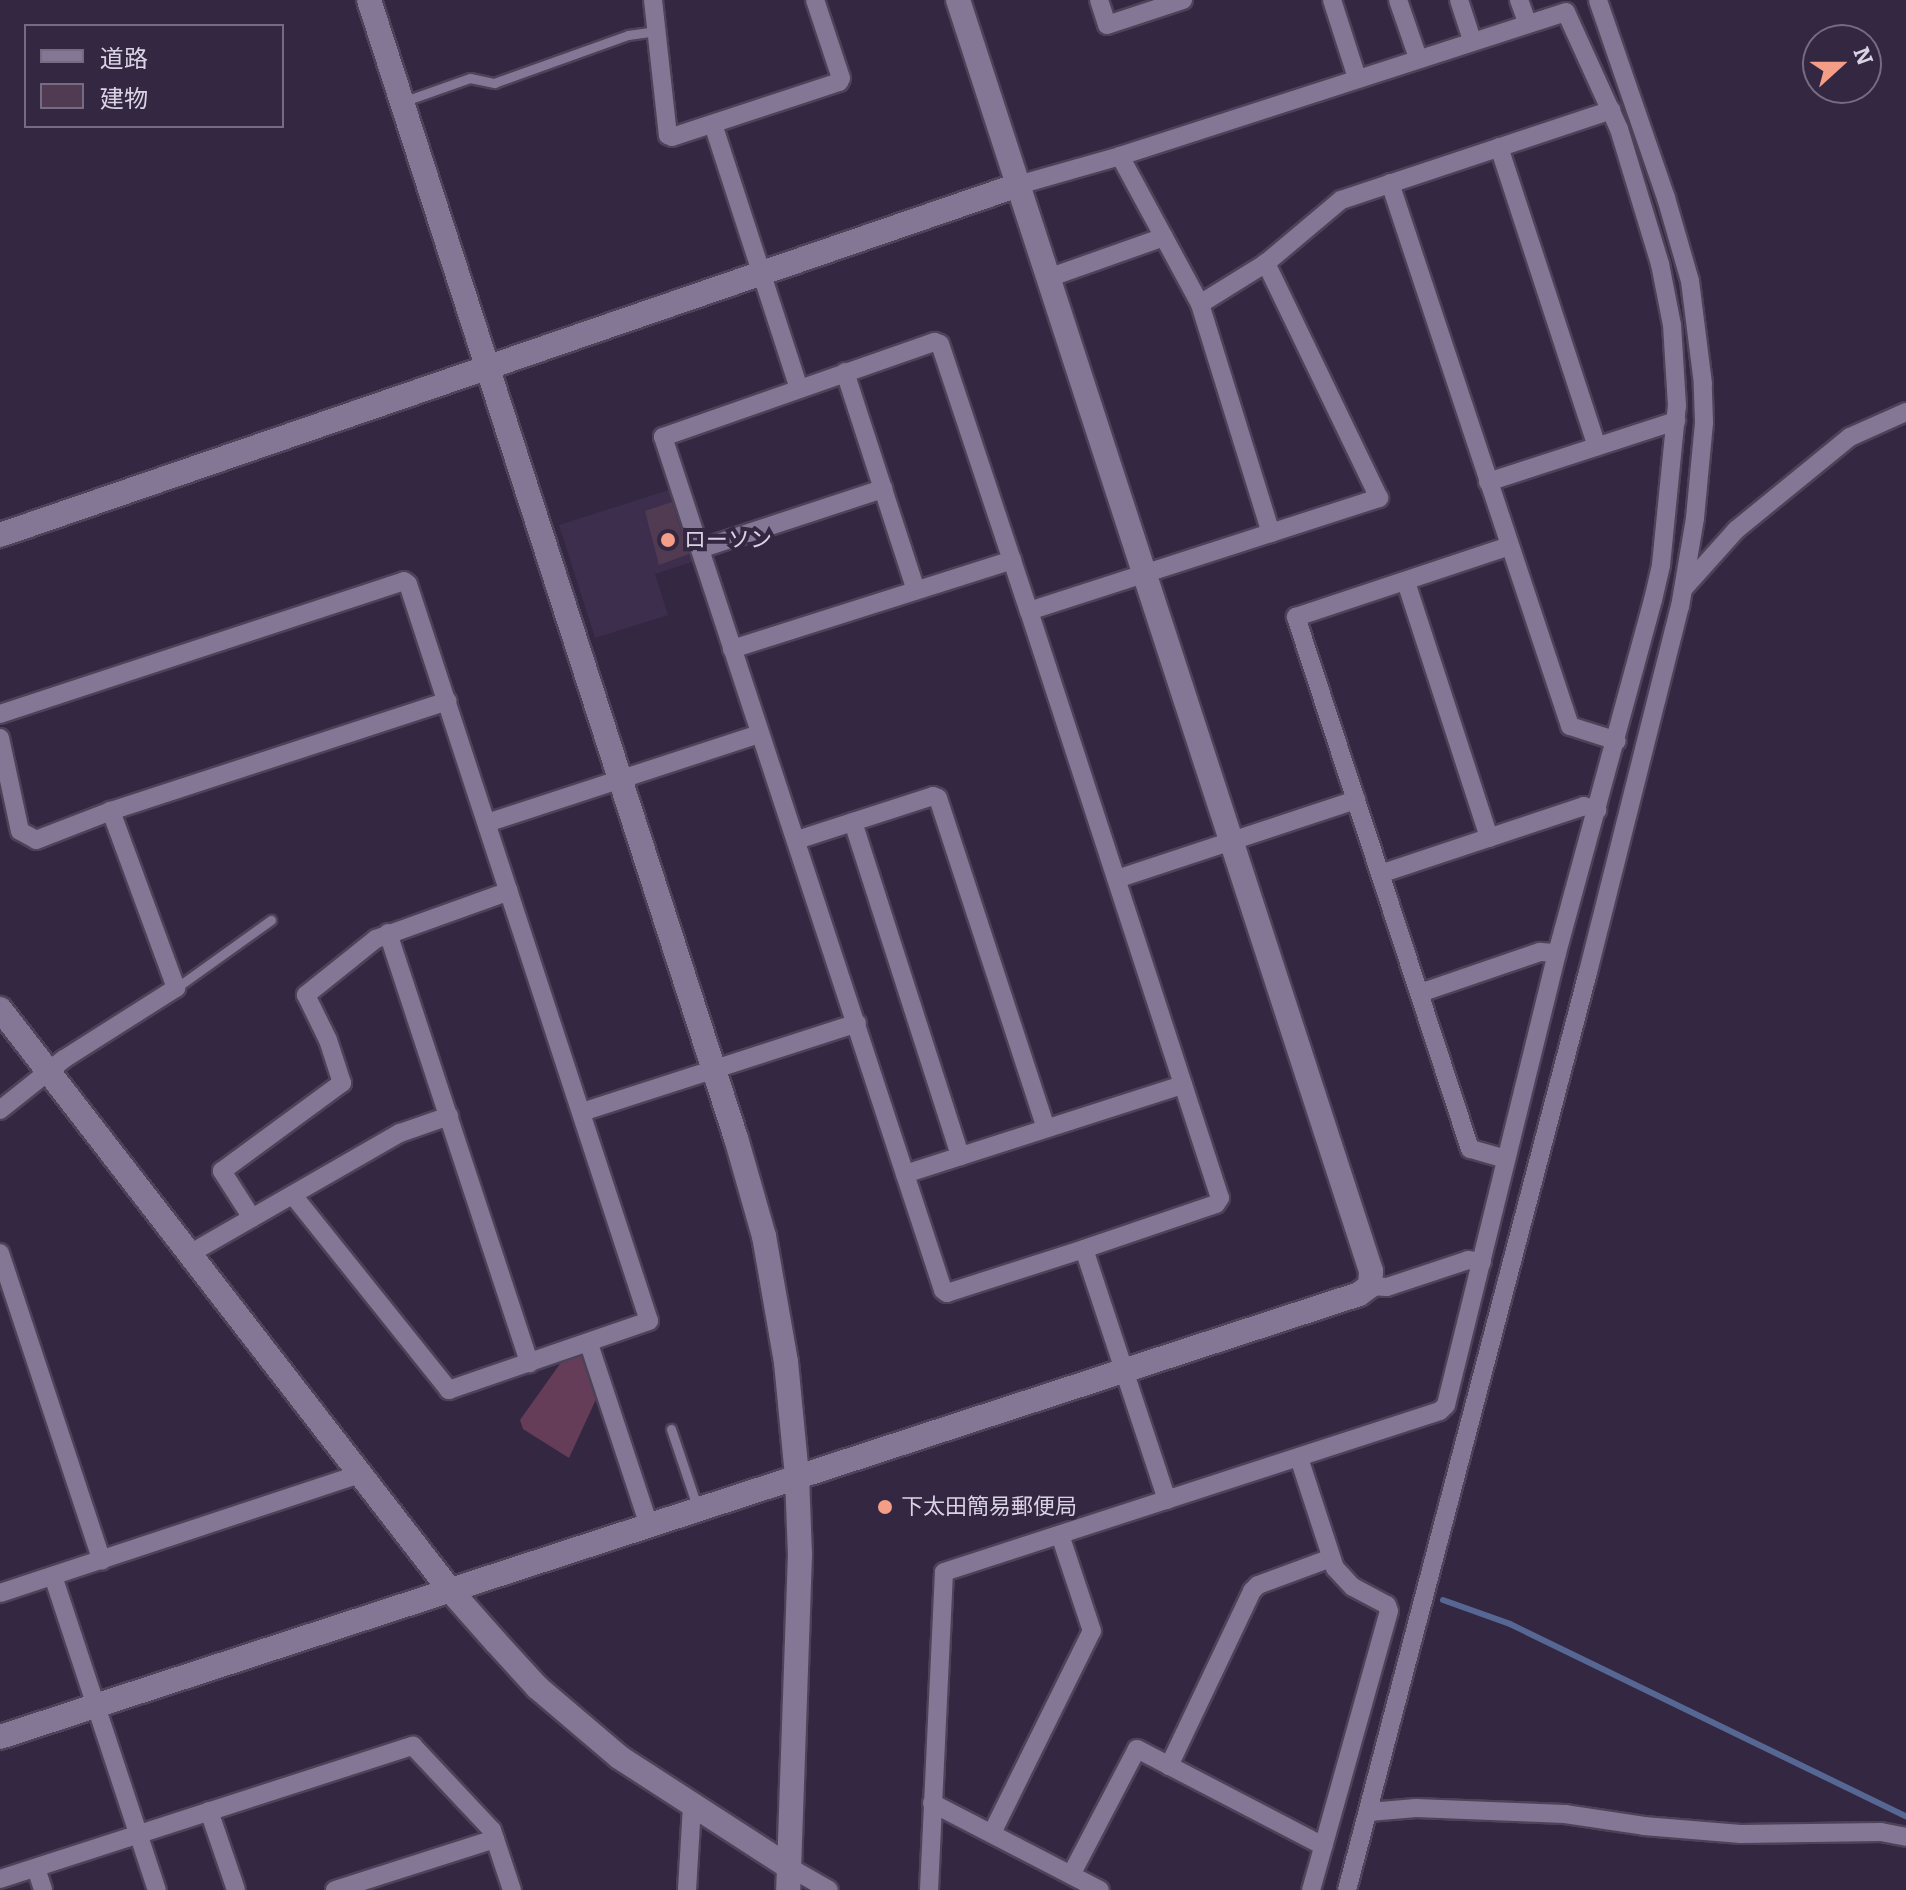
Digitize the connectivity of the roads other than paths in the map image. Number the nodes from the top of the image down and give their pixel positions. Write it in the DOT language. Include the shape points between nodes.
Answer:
graph roads {
  1 [pos="369,0"];
  2 [pos="653,0"];
  3 [pos="815,0"];
  4 [pos="958,0"];
  5 [pos="1099,0"];
  6 [pos="1183,0"];
  7 [pos="1332,0"];
  8 [pos="1398,0"];
  9 [pos="1459,0"];
  10 [pos="1519,0"];
  11 [pos="1598,0"];
  12 [pos="1527,22"];
  13 [pos="655,31"];
  14 [pos="1472,40"];
  15 [pos="1418,58"];
  16 [pos="1357,78"];
  17 [pos="402,102"];
  18 [pos="1611,110"];
  19 [pos="713,124"];
  20 [pos="1499,147"];
  21 [pos="1120,156"];
  22 [pos="1390,183"];
  23 [pos="1018,185"];
  24 [pos="1164,237"];
  25 [pos="1266,263"];
  26 [pos="761,273"];
  27 [pos="1048,278"];
  28 [pos="1200,304"];
  29 [pos="487,367"];
  30 [pos="845,372"];
  31 [pos="799,388"];
  32 [pos="1906,412"];
  33 [pos="1676,421"];
  34 [pos="1597,446"];
  35 [pos="1488,482"];
  36 [pos="883,489"];
  37 [pos="1271,533"];
  38 [pos="0,535"];
  39 [pos="1509,546"];
  40 [pos="700,549"];
  41 [pos="1012,560"];
  42 [pos="1143,574"];
  43 [pos="1406,582"];
  44 [pos="1684,588"];
  45 [pos="916,590"];
  46 [pos="1029,611"];
  47 [pos="732,649"];
  48 [pos="447,701"];
  49 [pos="0,714"];
  50 [pos="760,734"];
  51 [pos="0,738"];
  52 [pos="1617,741"];
  53 [pos="621,779"];
  54 [pos="1356,800"];
  55 [pos="1597,810"];
  56 [pos="111,811"];
  57 [pos="853,822"];
  58 [pos="487,823"];
  59 [pos="1489,838"];
  60 [pos="797,840"];
  61 [pos="1231,841"];
  62 [pos="1380,874"];
  63 [pos="1117,879"];
  64 [pos="509,891"];
  65 [pos="271,920"];
  66 [pos="388,933"];
  67 [pos="1557,953"];
  68 [pos="176,988"];
  69 [pos="1420,993"];
  70 [pos="0,1009"];
  71 [pos="857,1023"];
  72 [pos="714,1070"];
  73 [pos="48,1071"];
  74 [pos="1183,1085"];
  75 [pos="0,1110"];
  76 [pos="582,1112"];
  77 [pos="449,1116"];
  78 [pos="1046,1128"];
  79 [pos="960,1156"];
  80 [pos="1506,1159"];
  81 [pos="905,1174"];
  82 [pos="293,1195"];
  83 [pos="252,1218"];
  84 [pos="1084,1249"];
  85 [pos="0,1253"];
  86 [pos="191,1253"];
  87 [pos="1482,1262"];
  88 [pos="1370,1286"];
  89 [pos="589,1344"];
  90 [pos="529,1363"];
  91 [pos="1124,1371"];
  92 [pos="671,1429"];
  93 [pos="1299,1458"];
  94 [pos="363,1473"];
  95 [pos="797,1477"];
  96 [pos="1167,1500"];
  97 [pos="698,1509"];
  98 [pos="649,1525"];
  99 [pos="1060,1535"];
  100 [pos="1331,1558"];
  101 [pos="102,1561"];
  102 [pos="53,1576"];
  103 [pos="450,1590"];
  104 [pos="0,1593"];
  105 [pos="96,1706"];
  106 [pos="0,1737"];
  107 [pos="1169,1766"];
  108 [pos="932,1803"];
  109 [pos="692,1806"];
  110 [pos="209,1811"];
  111 [pos="1369,1812"];
  112 [pos="992,1833"];
  113 [pos="138,1834"];
  114 [pos="1906,1837"];
  115 [pos="495,1839"];
  116 [pos="1323,1846"];
  117 [pos="36,1868"];
  118 [pos="1071,1875"];
  119 [pos="789,1878"];
  120 [pos="0,1879"];
  121 [pos="43,1890"];
  122 [pos="157,1890"];
  123 [pos="236,1890"];
  124 [pos="335,1890"];
  125 [pos="512,1890"];
  126 [pos="687,1890"];
  127 [pos="829,1890"];
  128 [pos="929,1890"];
  129 [pos="1100,1890"];
  130 [pos="1311,1890"];
  131 [pos="1347,1890"];
  1 -- 17 [label="street"];
  2 -- 13 [label="street"];
  3 -- 19 [label="street" via="839,82"];
  4 -- 23 [label="street"];
  5 -- 6 [label="street" via="1107,25"];
  7 -- 16 [label="street"];
  8 -- 15 [label="street"];
  9 -- 14 [label="street"];
  10 -- 12 [label="street"];
  11 -- 44 [label="street" via="1680,242 1695,312 1704,422"];
  12 -- 14 [label="street"];
  12 -- 18 [label="street" via="1566,12"];
  13 -- 17 [label="lane" via="494,83 470,78"];
  13 -- 19 [label="street" via="668,135"];
  14 -- 15 [label="street"];
  15 -- 16 [label="street"];
  16 -- 21 [label="street"];
  17 -- 29 [label="street"];
  18 -- 20 [label="street"];
  18 -- 33 [label="street" via="1669,299"];
  19 -- 26 [label="street"];
  20 -- 22 [label="street"];
  20 -- 34 [label="street"];
  21 -- 23 [label="street"];
  21 -- 24 [label="street"];
  22 -- 25 [label="street" via="1341,200"];
  22 -- 35 [label="street"];
  23 -- 26 [label="street"];
  23 -- 27 [label="street"];
  24 -- 27 [label="street"];
  24 -- 28 [label="street"];
  25 -- 28 [label="street"];
  25 -- 37 [label="street" via="1379,498"];
  26 -- 29 [label="street"];
  26 -- 31 [label="street"];
  27 -- 42 [label="street"];
  28 -- 37 [label="street"];
  29 -- 38 [label="street"];
  29 -- 53 [label="street"];
  30 -- 31 [label="street"];
  30 -- 36 [label="street"];
  30 -- 41 [label="street" via="940,344"];
  31 -- 40 [label="street" via="663,437"];
  32 -- 44 [label="street" via="1850,437 1736,530"];
  33 -- 34 [label="street"];
  33 -- 52 [label="street" via="1661,565"];
  34 -- 35 [label="street"];
  35 -- 39 [label="street"];
  36 -- 40 [label="street"];
  36 -- 45 [label="street"];
  37 -- 42 [label="street"];
  39 -- 43 [label="street"];
  39 -- 52 [label="street" via="1570,726"];
  40 -- 47 [label="street"];
  41 -- 45 [label="street"];
  41 -- 46 [label="street"];
  42 -- 46 [label="street"];
  42 -- 61 [label="street"];
  43 -- 54 [label="street" via="1296,617"];
  43 -- 59 [label="street"];
  44 -- 111 [label="street"];
  45 -- 47 [label="street"];
  46 -- 63 [label="street"];
  47 -- 50 [label="street"];
  48 -- 49 [label="street" via="404,581"];
  48 -- 56 [label="street"];
  48 -- 58 [label="street"];
  50 -- 53 [label="street"];
  50 -- 60 [label="street"];
  51 -- 56 [label="street" via="20,831 36,840"];
  52 -- 55 [label="street"];
  53 -- 58 [label="street"];
  53 -- 72 [label="street"];
  54 -- 61 [label="street"];
  54 -- 62 [label="street"];
  55 -- 59 [label="street" via="1584,806"];
  55 -- 67 [label="street"];
  56 -- 68 [label="street"];
  57 -- 60 [label="street"];
  57 -- 78 [label="street" via="938,798"];
  57 -- 79 [label="street"];
  58 -- 64 [label="street"];
  59 -- 62 [label="street"];
  60 -- 71 [label="street"];
  61 -- 63 [label="street"];
  61 -- 88 [label="street" via="1371,1271"];
  62 -- 69 [label="street"];
  63 -- 74 [label="street"];
  64 -- 66 [label="street"];
  64 -- 76 [label="street"];
  65 -- 68 [label="lane"];
  66 -- 77 [label="street"];
  66 -- 83 [label="street" via="306,995 342,1083 222,1171"];
  67 -- 69 [label="street" via="1540,952"];
  67 -- 80 [label="street"];
  68 -- 73 [label="street"];
  69 -- 80 [label="street" via="1470,1149"];
  70 -- 73 [label="street"];
  71 -- 72 [label="street"];
  71 -- 81 [label="street"];
  72 -- 76 [label="street"];
  72 -- 95 [label="street" via="772,1275"];
  73 -- 75 [label="street"];
  73 -- 86 [label="street"];
  74 -- 78 [label="street"];
  74 -- 84 [label="street" via="1220,1198 1216,1204"];
  76 -- 89 [label="street" via="649,1321"];
  77 -- 82 [label="street" via="400,1133"];
  77 -- 90 [label="street"];
  78 -- 79 [label="street"];
  79 -- 81 [label="street"];
  80 -- 87 [label="street"];
  81 -- 84 [label="street" via="947,1293"];
  82 -- 83 [label="street"];
  82 -- 90 [label="street" via="445,1388"];
  83 -- 86 [label="street"];
  84 -- 91 [label="street"];
  85 -- 101 [label="street"];
  86 -- 94 [label="street"];
  87 -- 88 [label="street" via="1468,1260 1387,1287"];
  87 -- 93 [label="street" via="1446,1405"];
  88 -- 91 [label="street"];
  89 -- 90 [label="street"];
  89 -- 98 [label="street"];
  91 -- 95 [label="street"];
  91 -- 96 [label="street"];
  92 -- 97 [label="lane"];
  93 -- 96 [label="street"];
  93 -- 100 [label="street"];
  94 -- 101 [label="street"];
  94 -- 103 [label="street"];
  95 -- 97 [label="street"];
  95 -- 119 [label="street" via="800,1554"];
  96 -- 99 [label="street"];
  97 -- 98 [label="street"];
  98 -- 103 [label="street"];
  99 -- 108 [label="street" via="944,1572"];
  99 -- 112 [label="street" via="1092,1631"];
  100 -- 107 [label="street" via="1252,1591"];
  100 -- 116 [label="street" via="1353,1587 1389,1611"];
  101 -- 102 [label="street"];
  102 -- 104 [label="street"];
  102 -- 105 [label="street"];
  103 -- 105 [label="street"];
  103 -- 109 [label="street" via="538,1688 580,1726"];
  105 -- 106 [label="street"];
  105 -- 113 [label="street"];
  107 -- 116 [label="street"];
  107 -- 118 [label="street" via="1134,1751"];
  108 -- 112 [label="street"];
  108 -- 128 [label="street"];
  109 -- 119 [label="street"];
  109 -- 126 [label="street"];
  110 -- 113 [label="street"];
  110 -- 115 [label="street" via="413,1746"];
  110 -- 123 [label="street"];
  111 -- 114 [label="street" via="1416,1808 1565,1814 1741,1834 1881,1832"];
  111 -- 131 [label="street"];
  112 -- 118 [label="street"];
  113 -- 117 [label="street"];
  113 -- 122 [label="street"];
  115 -- 124 [label="street"];
  115 -- 125 [label="street"];
  116 -- 130 [label="street"];
  117 -- 120 [label="street"];
  117 -- 121 [label="street"];
  118 -- 129 [label="street"];
  119 -- 127 [label="street"];
}
